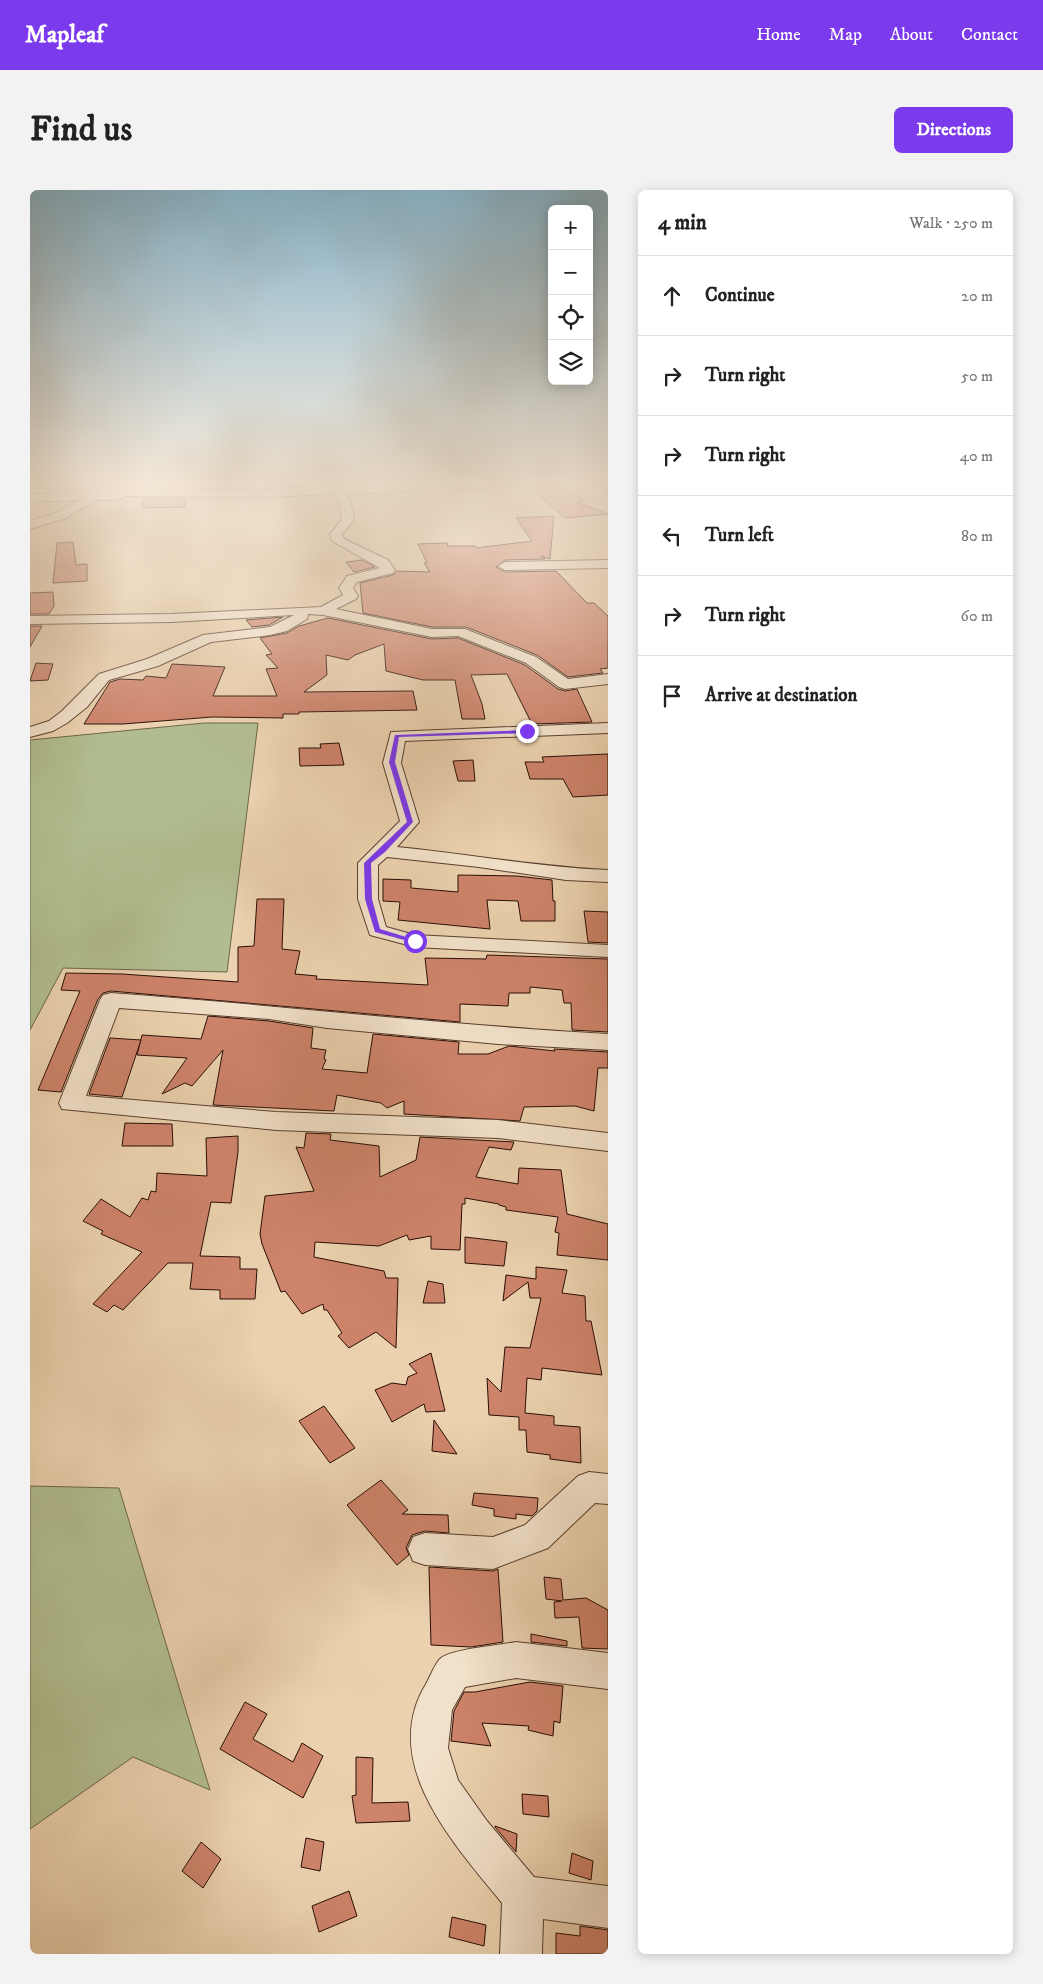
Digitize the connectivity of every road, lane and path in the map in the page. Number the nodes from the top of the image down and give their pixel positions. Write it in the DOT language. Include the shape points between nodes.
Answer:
graph roads {
  1 [pos="385,565"];
  2 [pos="540,565"];
  3 [pos="505,566"];
  4 [pos="316,611"];
  5 [pos="30,620"];
  6 [pos="608,679"];
  7 [pos="608,728"];
  8 [pos="30,732"];
  9 [pos="383,851"];
  10 [pos="608,876"];
  11 [pos="608,951"];
  12 [pos="608,1042"];
  13 [pos="608,1142"];
  14 [pos="608,1489"];
  15 [pos="425,1548"];
  16 [pos="608,1671"];
  17 [pos="523,1896"];
  18 [pos="608,1907"];
  19 [pos="521,1954"];
  1 -- 4 [label="street" via="388,570 352,579 346,588 351,596"];
  2 -- 3 [label="street"];
  4 -- 5 [label="street"];
  4 -- 6 [label="street" via="432,633 460,632 531,660 565,684"];
  4 -- 8 [label="street" via="294,624 206,639 160,660 102,678 58,724"];
  7 -- 9 [label="street" via="397,736 392,762 410,822"];
  9 -- 10 [label="street" via="479,860 566,874"];
  9 -- 11 [label="street" via="368,863 368,899 377,931 415,941"];
  12 -- 13 [label="street" via="498,1036 327,1021 269,1012 111,1000 71,1103 276,1121 498,1129"];
  14 -- 15 [label="street" via="589,1487 536,1537 492,1553"];
  16 -- 17 [label="street" via="516,1660 454,1671 434,1705 429,1748 442,1790 473,1835"];
  17 -- 18 [label="street"];
  17 -- 19 [label="street"];
}
